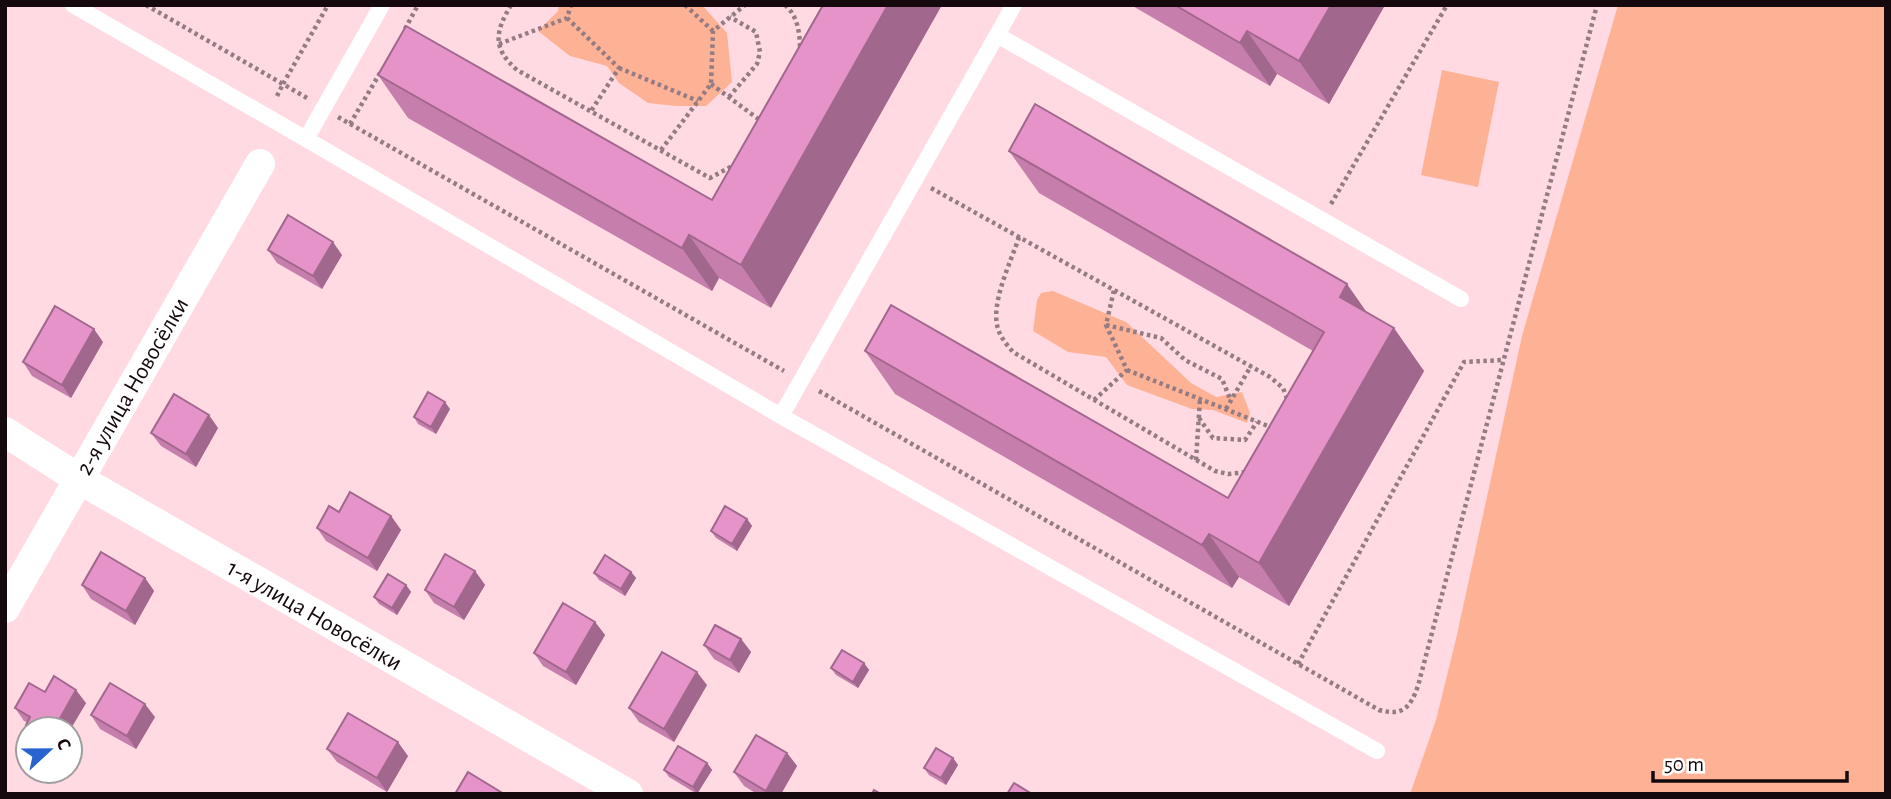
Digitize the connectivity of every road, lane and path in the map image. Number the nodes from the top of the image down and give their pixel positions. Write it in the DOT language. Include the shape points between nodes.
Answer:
graph roads {
  1 [pos="73,5"];
  2 [pos="146,5"];
  3 [pos="328,5"];
  4 [pos="382,5"];
  5 [pos="418,5"];
  6 [pos="511,5"];
  7 [pos="571,5"];
  8 [pos="685,5"];
  9 [pos="745,5"];
  10 [pos="785,5"];
  11 [pos="1014,5"];
  12 [pos="1447,5"];
  13 [pos="1597,5"];
  14 [pos="566,18"];
  15 [pos="730,18"];
  16 [pos="405,29"];
  17 [pos="713,31"];
  18 [pos="997,35"];
  19 [pos="499,44"];
  20 [pos="801,54"];
  21 [pos="384,65"];
  22 [pos="619,68"];
  23 [pos="283,84"];
  24 [pos="711,84"];
  25 [pos="729,97"];
  26 [pos="698,100"];
  27 [pos="324,108"];
  28 [pos="591,111"];
  29 [pos="350,124"];
  30 [pos="755,131"];
  31 [pos="306,139"];
  32 [pos="662,150"];
  33 [pos="737,163"];
  34 [pos="260,164"];
  35 [pos="915,179"];
  36 [pos="1322,220"];
  37 [pos="1019,237"];
  38 [pos="1114,290"];
  39 [pos="1461,299"];
  40 [pos="1106,325"];
  41 [pos="1503,360"];
  42 [pos="1251,366"];
  43 [pos="1127,370"];
  44 [pos="801,381"];
  45 [pos="1200,399"];
  46 [pos="1094,400"];
  47 [pos="1231,401"];
  48 [pos="1289,404"];
  49 [pos="1226,409"];
  50 [pos="781,416"];
  51 [pos="1199,418"];
  52 [pos="1257,422"];
  53 [pos="5,432"];
  54 [pos="1282,432"];
  55 [pos="1196,460"];
  56 [pos="1251,471"];
  57 [pos="79,479"];
  58 [pos="5,608"];
  59 [pos="1298,664"];
  60 [pos="1377,751"];
  61 [pos="628,794"];
  1 -- 31 [label="lane"];
  2 -- 23 [label="path"];
  3 -- 23 [label="path"];
  4 -- 27 [label="lane"];
  5 -- 16 [label="path"];
  6 -- 19 [label="path" via="503,19"];
  7 -- 14 [label="path"];
  8 -- 17 [label="path"];
  9 -- 15 [label="path"];
  10 -- 20 [label="path" via="800,34"];
  11 -- 18 [label="lane"];
  12 -- 36 [label="path"];
  13 -- 41 [label="path"];
  14 -- 19 [label="path"];
  14 -- 22 [label="path"];
  15 -- 17 [label="path"];
  15 -- 25 [label="path" via="755,32 760,52 757,64"];
  17 -- 24 [label="path"];
  18 -- 35 [label="lane"];
  18 -- 36 [label="lane"];
  19 -- 28 [label="path" via="517,70"];
  21 -- 29 [label="path"];
  22 -- 26 [label="path"];
  22 -- 28 [label="path"];
  23 -- 27 [label="path"];
  24 -- 25 [label="path"];
  24 -- 26 [label="path"];
  25 -- 30 [label="path" via="761,121"];
  26 -- 32 [label="path"];
  27 -- 29 [label="path"];
  27 -- 31 [label="lane"];
  28 -- 32 [label="path"];
  29 -- 44 [label="path"];
  31 -- 50 [label="lane"];
  32 -- 33 [label="path" via="710,178"];
  34 -- 57 [label="street, 2-я улица Новосёлки"];
  35 -- 37 [label="path"];
  35 -- 44 [label="lane"];
  36 -- 39 [label="lane"];
  37 -- 38 [label="path"];
  37 -- 46 [label="path" via="995,312 1001,337 1013,352"];
  38 -- 40 [label="path"];
  38 -- 42 [label="path"];
  40 -- 43 [label="path"];
  40 -- 47 [label="path" via="1161,338 1185,360 1222,379"];
  41 -- 59 [label="path" via="1464,362"];
  41 -- 59 [label="path" via="1412,702 1399,712 1379,710"];
  42 -- 47 [label="path"];
  42 -- 48 [label="path" via="1283,388"];
  43 -- 45 [label="path"];
  43 -- 46 [label="path"];
  44 -- 50 [label="lane"];
  44 -- 59 [label="path"];
  45 -- 49 [label="path"];
  45 -- 51 [label="path"];
  46 -- 55 [label="path"];
  47 -- 49 [label="path"];
  49 -- 52 [label="path"];
  50 -- 60 [label="lane"];
  51 -- 52 [label="path" via="1213,438 1245,440"];
  51 -- 55 [label="path"];
  52 -- 54 [label="path"];
  53 -- 57 [label="street, 1-я улица Новосёлки"];
  55 -- 56 [label="path" via="1228,474"];
  57 -- 58 [label="street, 2-я улица Новосёлки"];
  57 -- 61 [label="street, 1-я улица Новосёлки"];
}
